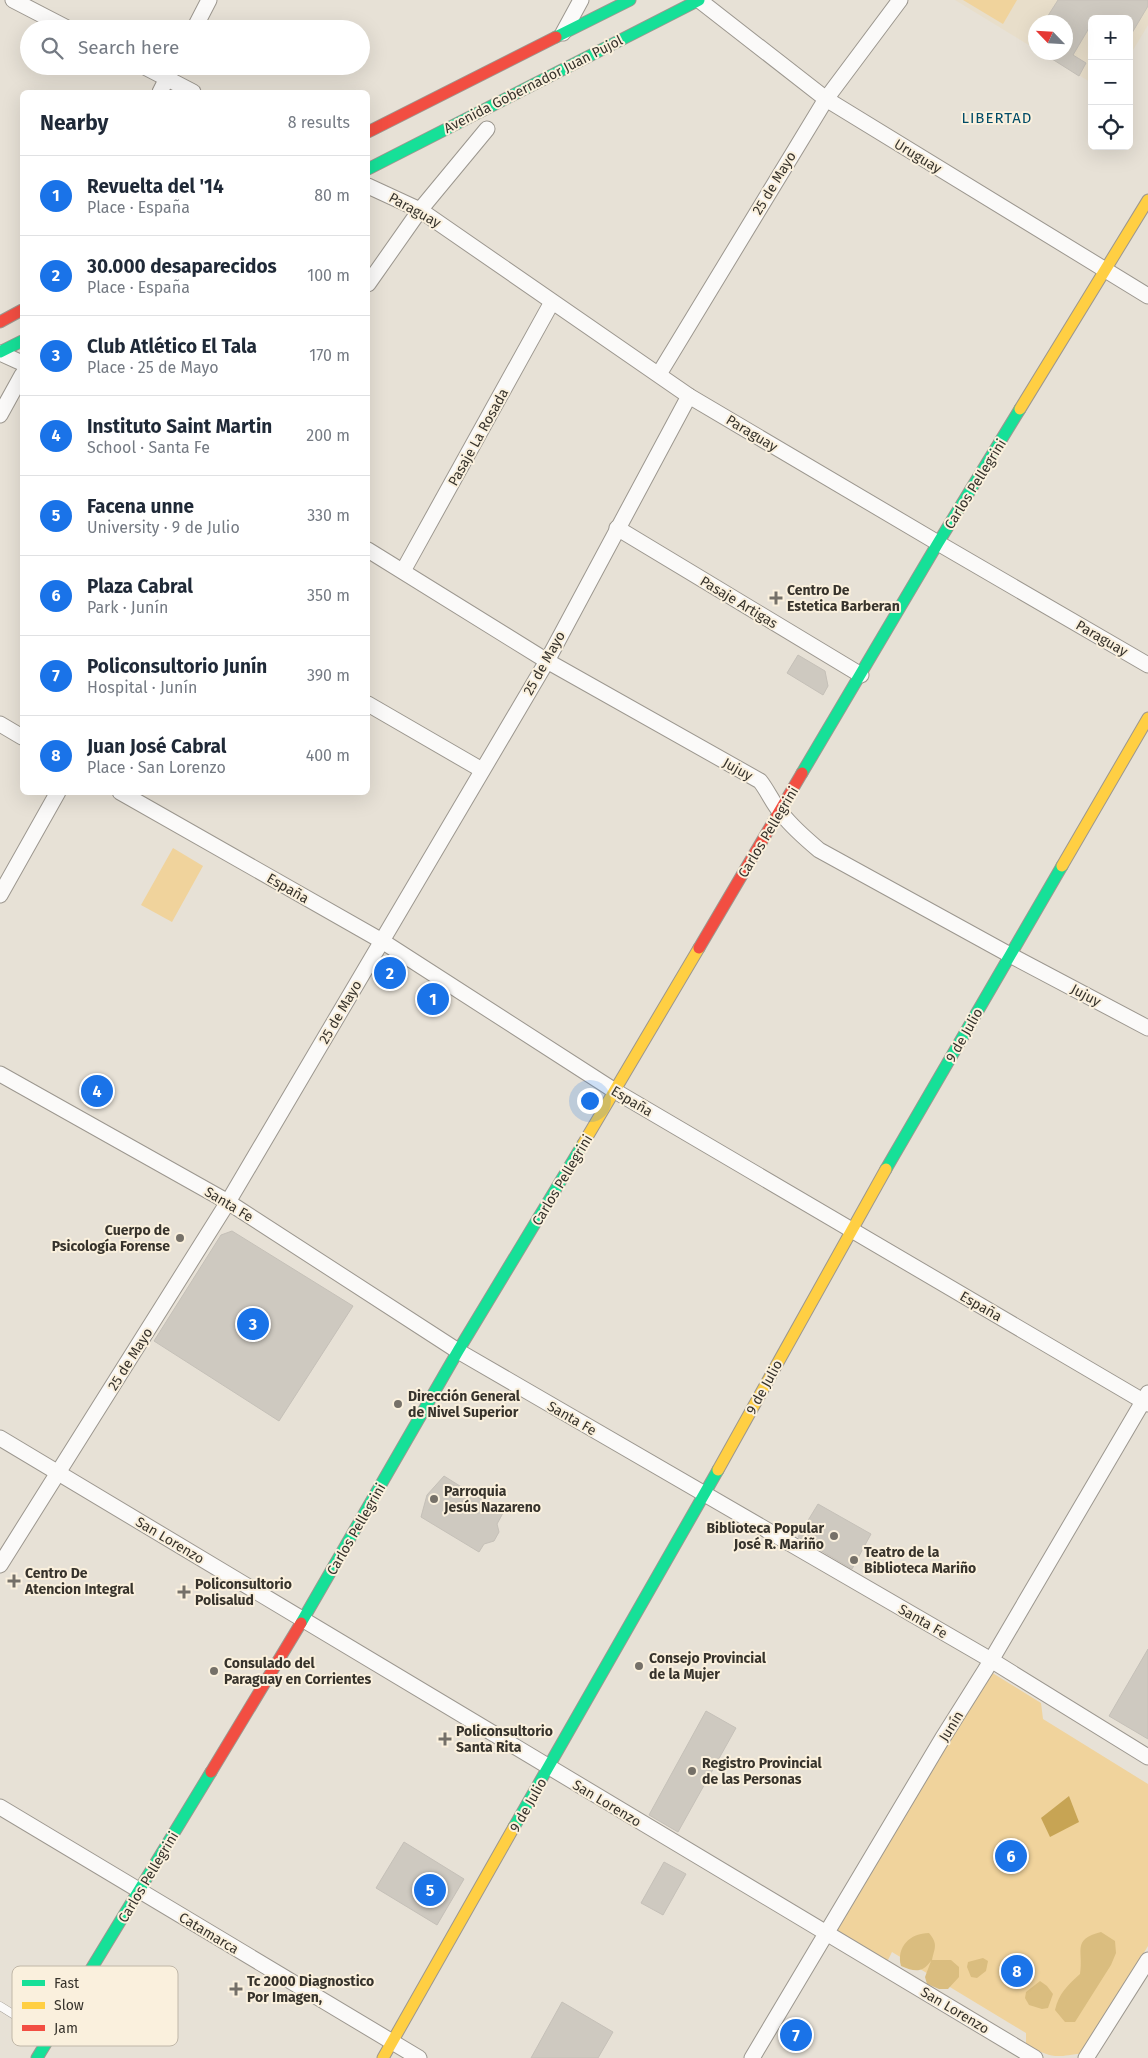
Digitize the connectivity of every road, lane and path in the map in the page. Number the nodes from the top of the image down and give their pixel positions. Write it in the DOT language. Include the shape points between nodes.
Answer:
graph roads {
  1 [pos="13,0"];
  2 [pos="209,0"];
  3 [pos="581,0"];
  4 [pos="630,0"];
  5 [pos="699,0"];
  6 [pos="900,0"];
  7 [pos="52,20"];
  8 [pos="199,20"];
  9 [pos="563,32"];
  10 [pos="168,75"];
  11 [pos="173,75"];
  12 [pos="161,90"];
  13 [pos="191,90"];
  14 [pos="826,99"];
  15 [pos="488,129"];
  16 [pos="370,131"];
  17 [pos="370,168"];
  18 [pos="370,187"];
  19 [pos="1148,200"];
  20 [pos="420,210"];
  21 [pos="1106,271"];
  22 [pos="370,281"];
  23 [pos="1148,296"];
  24 [pos="552,302"];
  25 [pos="20,311"];
  26 [pos="0,322"];
  27 [pos="20,342"];
  28 [pos="0,352"];
  29 [pos="20,362"];
  30 [pos="659,374"];
  31 [pos="20,379"];
  32 [pos="689,396"];
  33 [pos="0,415"];
  34 [pos="617,528"];
  35 [pos="938,544"];
  36 [pos="370,551"];
  37 [pos="403,571"];
  38 [pos="547,661"];
  39 [pos="1148,665"];
  40 [pos="861,675"];
  41 [pos="370,705"];
  42 [pos="1148,718"];
  43 [pos="0,724"];
  44 [pos="20,736"];
  45 [pos="482,770"];
  46 [pos="56,795"];
  47 [pos="125,795"];
  48 [pos="780,812"];
  49 [pos="0,895"];
  50 [pos="382,941"];
  51 [pos="1010,955"];
  52 [pos="1148,1028"];
  53 [pos="0,1074"];
  54 [pos="616,1091"];
  55 [pos="228,1202"];
  56 [pos="851,1230"];
  57 [pos="458,1352"];
  58 [pos="1146,1399"];
  59 [pos="0,1438"];
  60 [pos="58,1473"];
  61 [pos="704,1495"];
  62 [pos="0,1565"];
  63 [pos="303,1620"];
  64 [pos="991,1660"];
  65 [pos="1148,1757"];
  66 [pos="549,1768"];
  67 [pos="0,1807"];
  68 [pos="139,1891"];
  69 [pos="827,1934"];
  70 [pos="1148,1960"];
  71 [pos="93,1966"];
  72 [pos="0,2006"];
  73 [pos="12,2013"];
  74 [pos="392,2042"];
  75 [pos="44,2046"];
  76 [pos="37,2058"];
  77 [pos="383,2058"];
  78 [pos="419,2058"];
  79 [pos="752,2058"];
  80 [pos="1035,2058"];
  81 [pos="1086,2058"];
  1 -- 7 [label="street"];
  2 -- 8 [label="street"];
  3 -- 9 [label="street"];
  4 -- 9 [label="street"];
  5 -- 14 [label="street, Uruguay"];
  5 -- 17 [label="street, Avenida Gobernador Juan Pujol"];
  6 -- 14 [label="street, 25 de Mayo"];
  9 -- 16 [label="street"];
  10 -- 12 [label="street"];
  11 -- 13 [label="street"];
  14 -- 21 [label="street, Uruguay"];
  14 -- 30 [label="street, 25 de Mayo"];
  15 -- 20 [label="street"];
  18 -- 20 [label="street, Paraguay"];
  19 -- 21 [label="street, Carlos Pellegrini"];
  20 -- 22 [label="street"];
  20 -- 24 [label="street, Paraguay"];
  21 -- 23 [label="street, Uruguay"];
  21 -- 35 [label="street, Carlos Pellegrini"];
  24 -- 30 [label="street, Paraguay"];
  24 -- 37 [label="street, Pasaje La Rosada"];
  25 -- 26 [label="street"];
  27 -- 28 [label="street"];
  28 -- 29 [label="street"];
  30 -- 32 [label="street, Paraguay"];
  31 -- 33 [label="street"];
  32 -- 34 [label="street, 25 de Mayo"];
  32 -- 35 [label="street, Paraguay"];
  34 -- 38 [label="street, 25 de Mayo"];
  34 -- 40 [label="street, Pasaje Artigas"];
  35 -- 39 [label="street, Paraguay"];
  35 -- 40 [label="street, Carlos Pellegrini"];
  36 -- 37 [label="street, Jujuy"];
  37 -- 38 [label="street, Jujuy"];
  38 -- 45 [label="street, 25 de Mayo"];
  38 -- 48 [label="street, Jujuy" via="760,781"];
  40 -- 48 [label="street, Carlos Pellegrini"];
  41 -- 45 [label="street"];
  42 -- 51 [label="street, 9 de Julio"];
  43 -- 44 [label="street"];
  45 -- 50 [label="street, 25 de Mayo"];
  46 -- 49 [label="street"];
  47 -- 50 [label="street, España"];
  48 -- 51 [label="street, Jujuy" via="794,830 819,850"];
  48 -- 54 [label="street, Carlos Pellegrini"];
  50 -- 54 [label="street, España"];
  50 -- 55 [label="street, 25 de Mayo"];
  51 -- 52 [label="street, Jujuy"];
  51 -- 56 [label="street, 9 de Julio"];
  53 -- 55 [label="street, Santa Fe"];
  54 -- 56 [label="street, España"];
  54 -- 57 [label="street, Carlos Pellegrini"];
  55 -- 57 [label="street, Santa Fe"];
  55 -- 60 [label="street, 25 de Mayo"];
  56 -- 58 [label="street, España"];
  56 -- 61 [label="street, 9 de Julio"];
  57 -- 61 [label="street, Santa Fe"];
  57 -- 63 [label="street, Carlos Pellegrini"];
  58 -- 64 [label="street, Junín"];
  59 -- 60 [label="street, San Lorenzo"];
  60 -- 62 [label="street, 25 de Mayo"];
  60 -- 63 [label="street, San Lorenzo"];
  61 -- 64 [label="street, Santa Fe"];
  61 -- 66 [label="street, 9 de Julio"];
  63 -- 66 [label="street, San Lorenzo"];
  63 -- 68 [label="street, Carlos Pellegrini"];
  64 -- 65 [label="street, Santa Fe"];
  64 -- 69 [label="street, Junín"];
  66 -- 69 [label="street, San Lorenzo"];
  66 -- 74 [label="street, 9 de Julio"];
  67 -- 68 [label="street, Catamarca"];
  68 -- 71 [label="street, Carlos Pellegrini"];
  68 -- 74 [label="street, Catamarca"];
  69 -- 79 [label="street, Junín"];
  69 -- 80 [label="street, San Lorenzo"];
  70 -- 81 [label="street"];
  72 -- 73 [label="lane"];
  74 -- 77 [label="street, 9 de Julio"];
  74 -- 78 [label="street, Catamarca"];
  75 -- 76 [label="street, Carlos Pellegrini"];
}
